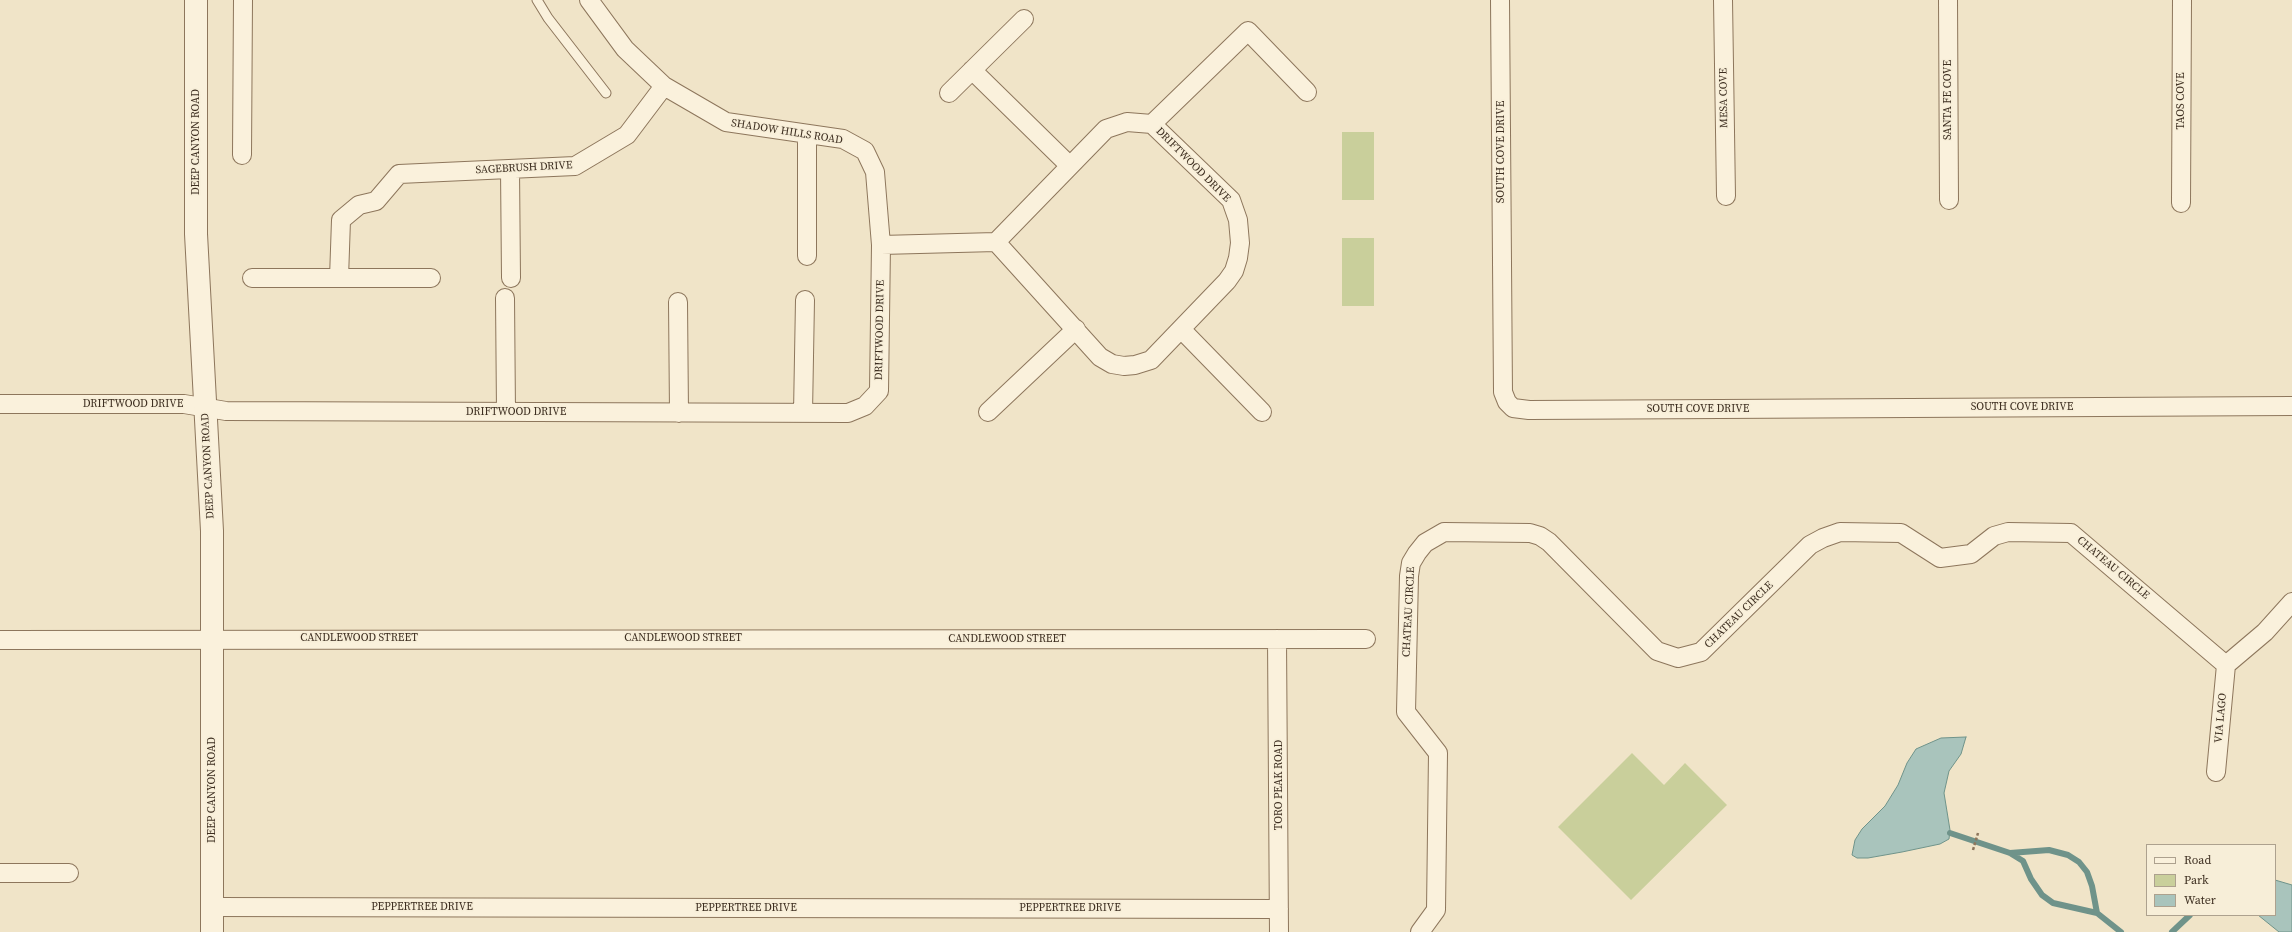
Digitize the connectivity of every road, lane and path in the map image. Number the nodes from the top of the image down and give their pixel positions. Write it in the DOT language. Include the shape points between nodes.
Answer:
graph roads {
  1 [pos="196,0"];
  2 [pos="243,0"];
  3 [pos="537,0"];
  4 [pos="589,0"];
  5 [pos="1723,0"];
  6 [pos="1948,0"];
  7 [pos="2182,0"];
  8 [pos="1500,1"];
  9 [pos="1024,19"];
  10 [pos="972,70"];
  11 [pos="664,86"];
  12 [pos="1307,92"];
  13 [pos="606,93"];
  14 [pos="949,93"];
  15 [pos="1152,124"];
  16 [pos="807,134"];
  17 [pos="242,154"];
  18 [pos="1070,166"];
  19 [pos="510,169"];
  20 [pos="875,172"];
  21 [pos="1726,196"];
  22 [pos="1949,200"];
  23 [pos="2181,202"];
  24 [pos="996,242"];
  25 [pos="881,245"];
  26 [pos="807,256"];
  27 [pos="252,278"];
  28 [pos="339,278"];
  29 [pos="431,278"];
  30 [pos="510,278"];
  31 [pos="505,298"];
  32 [pos="805,300"];
  33 [pos="678,302"];
  34 [pos="1076,329"];
  35 [pos="1181,329"];
  36 [pos="0,404"];
  37 [pos="2292,406"];
  38 [pos="205,407"];
  39 [pos="506,412"];
  40 [pos="988,412"];
  41 [pos="1262,412"];
  42 [pos="679,413"];
  43 [pos="803,413"];
  44 [pos="2292,602"];
  45 [pos="212,638"];
  46 [pos="1277,639"];
  47 [pos="1366,639"];
  48 [pos="0,640"];
  49 [pos="2226,665"];
  50 [pos="2216,772"];
  51 [pos="1978,833"];
  52 [pos="1973,850"];
  53 [pos="69,872"];
  54 [pos="0,873"];
  55 [pos="212,907"];
  56 [pos="1280,909"];
  57 [pos="212,932"];
  58 [pos="1279,932"];
  59 [pos="1420,932"];
  1 -- 38 [label="street, DEEP CANYON ROAD" via="196,234"];
  2 -- 17 [label="street"];
  3 -- 13 [label="lane"];
  4 -- 11 [label="street, SHADOW HILLS ROAD" via="625,49"];
  5 -- 21 [label="street, MESA COVE"];
  6 -- 22 [label="street, SANTA FE COVE"];
  7 -- 23 [label="street, TAOS COVE"];
  8 -- 37 [label="street, SOUTH COVE DRIVE" via="1503,392 1513,408 1529,410"];
  9 -- 10 [label="street"];
  10 -- 14 [label="street"];
  10 -- 18 [label="street"];
  11 -- 16 [label="street, SHADOW HILLS ROAD" via="726,122"];
  11 -- 19 [label="street, SAGEBRUSH DRIVE" via="627,135 575,166"];
  12 -- 15 [label="street" via="1248,31"];
  15 -- 18 [label="street, DRIFTWOOD DRIVE" via="1127,122 1106,129"];
  15 -- 35 [label="street, DRIFTWOOD DRIVE" via="1231,200 1238,220 1240,243 1234,271"];
  16 -- 20 [label="street, SHADOW HILLS ROAD" via="843,139 865,151"];
  16 -- 26 [label="street"];
  18 -- 24 [label="street, DRIFTWOOD DRIVE"];
  19 -- 28 [label="street, SAGEBRUSH DRIVE" via="399,174 376,201 359,205 341,220"];
  19 -- 30 [label="street"];
  20 -- 25 [label="street, DRIFTWOOD DRIVE"];
  24 -- 25 [label="street"];
  24 -- 34 [label="street, DRIFTWOOD DRIVE"];
  25 -- 43 [label="street, DRIFTWOOD DRIVE" via="879,391 865,406 848,413"];
  27 -- 28 [label="street"];
  28 -- 29 [label="street"];
  31 -- 39 [label="street"];
  32 -- 43 [label="street"];
  33 -- 42 [label="street"];
  34 -- 35 [label="street, DRIFTWOOD DRIVE" via="1100,357 1112,364 1124,366 1151,360"];
  34 -- 40 [label="street"];
  35 -- 41 [label="street"];
  36 -- 38 [label="street, DRIFTWOOD DRIVE" via="184,404"];
  38 -- 39 [label="street, DRIFTWOOD DRIVE" via="226,410"];
  38 -- 45 [label="street, DEEP CANYON ROAD" via="212,531"];
  39 -- 42 [label="street, DRIFTWOOD DRIVE"];
  42 -- 43 [label="street, DRIFTWOOD DRIVE"];
  44 -- 49 [label="street" via="2265,632"];
  45 -- 46 [label="street, CANDLEWOOD STREET"];
  45 -- 48 [label="street, CANDLEWOOD STREET"];
  45 -- 55 [label="street, DEEP CANYON ROAD"];
  46 -- 47 [label="street, CANDLEWOOD STREET"];
  46 -- 56 [label="street, TORO PEAK ROAD"];
  49 -- 50 [label="street, VIA LAGO"];
  49 -- 59 [label="street, CHATEAU CIRCLE" via="2071,533 2008,532 1994,536 1972,554 1940,558 1901,533 1840,532 1810,545 1701,652 1678,658 1657,651 1549,542 1540,536 1530,533 1444,532 1425,543 1417,553 1411,563 1409,576 1406,712 1438,753 1436,910"];
  51 -- 52 [label="path"];
  53 -- 54 [label="street"];
  55 -- 56 [label="street, PEPPERTREE DRIVE"];
  55 -- 57 [label="street, DEEP CANYON ROAD"];
  56 -- 58 [label="street, TORO PEAK ROAD"];
}
